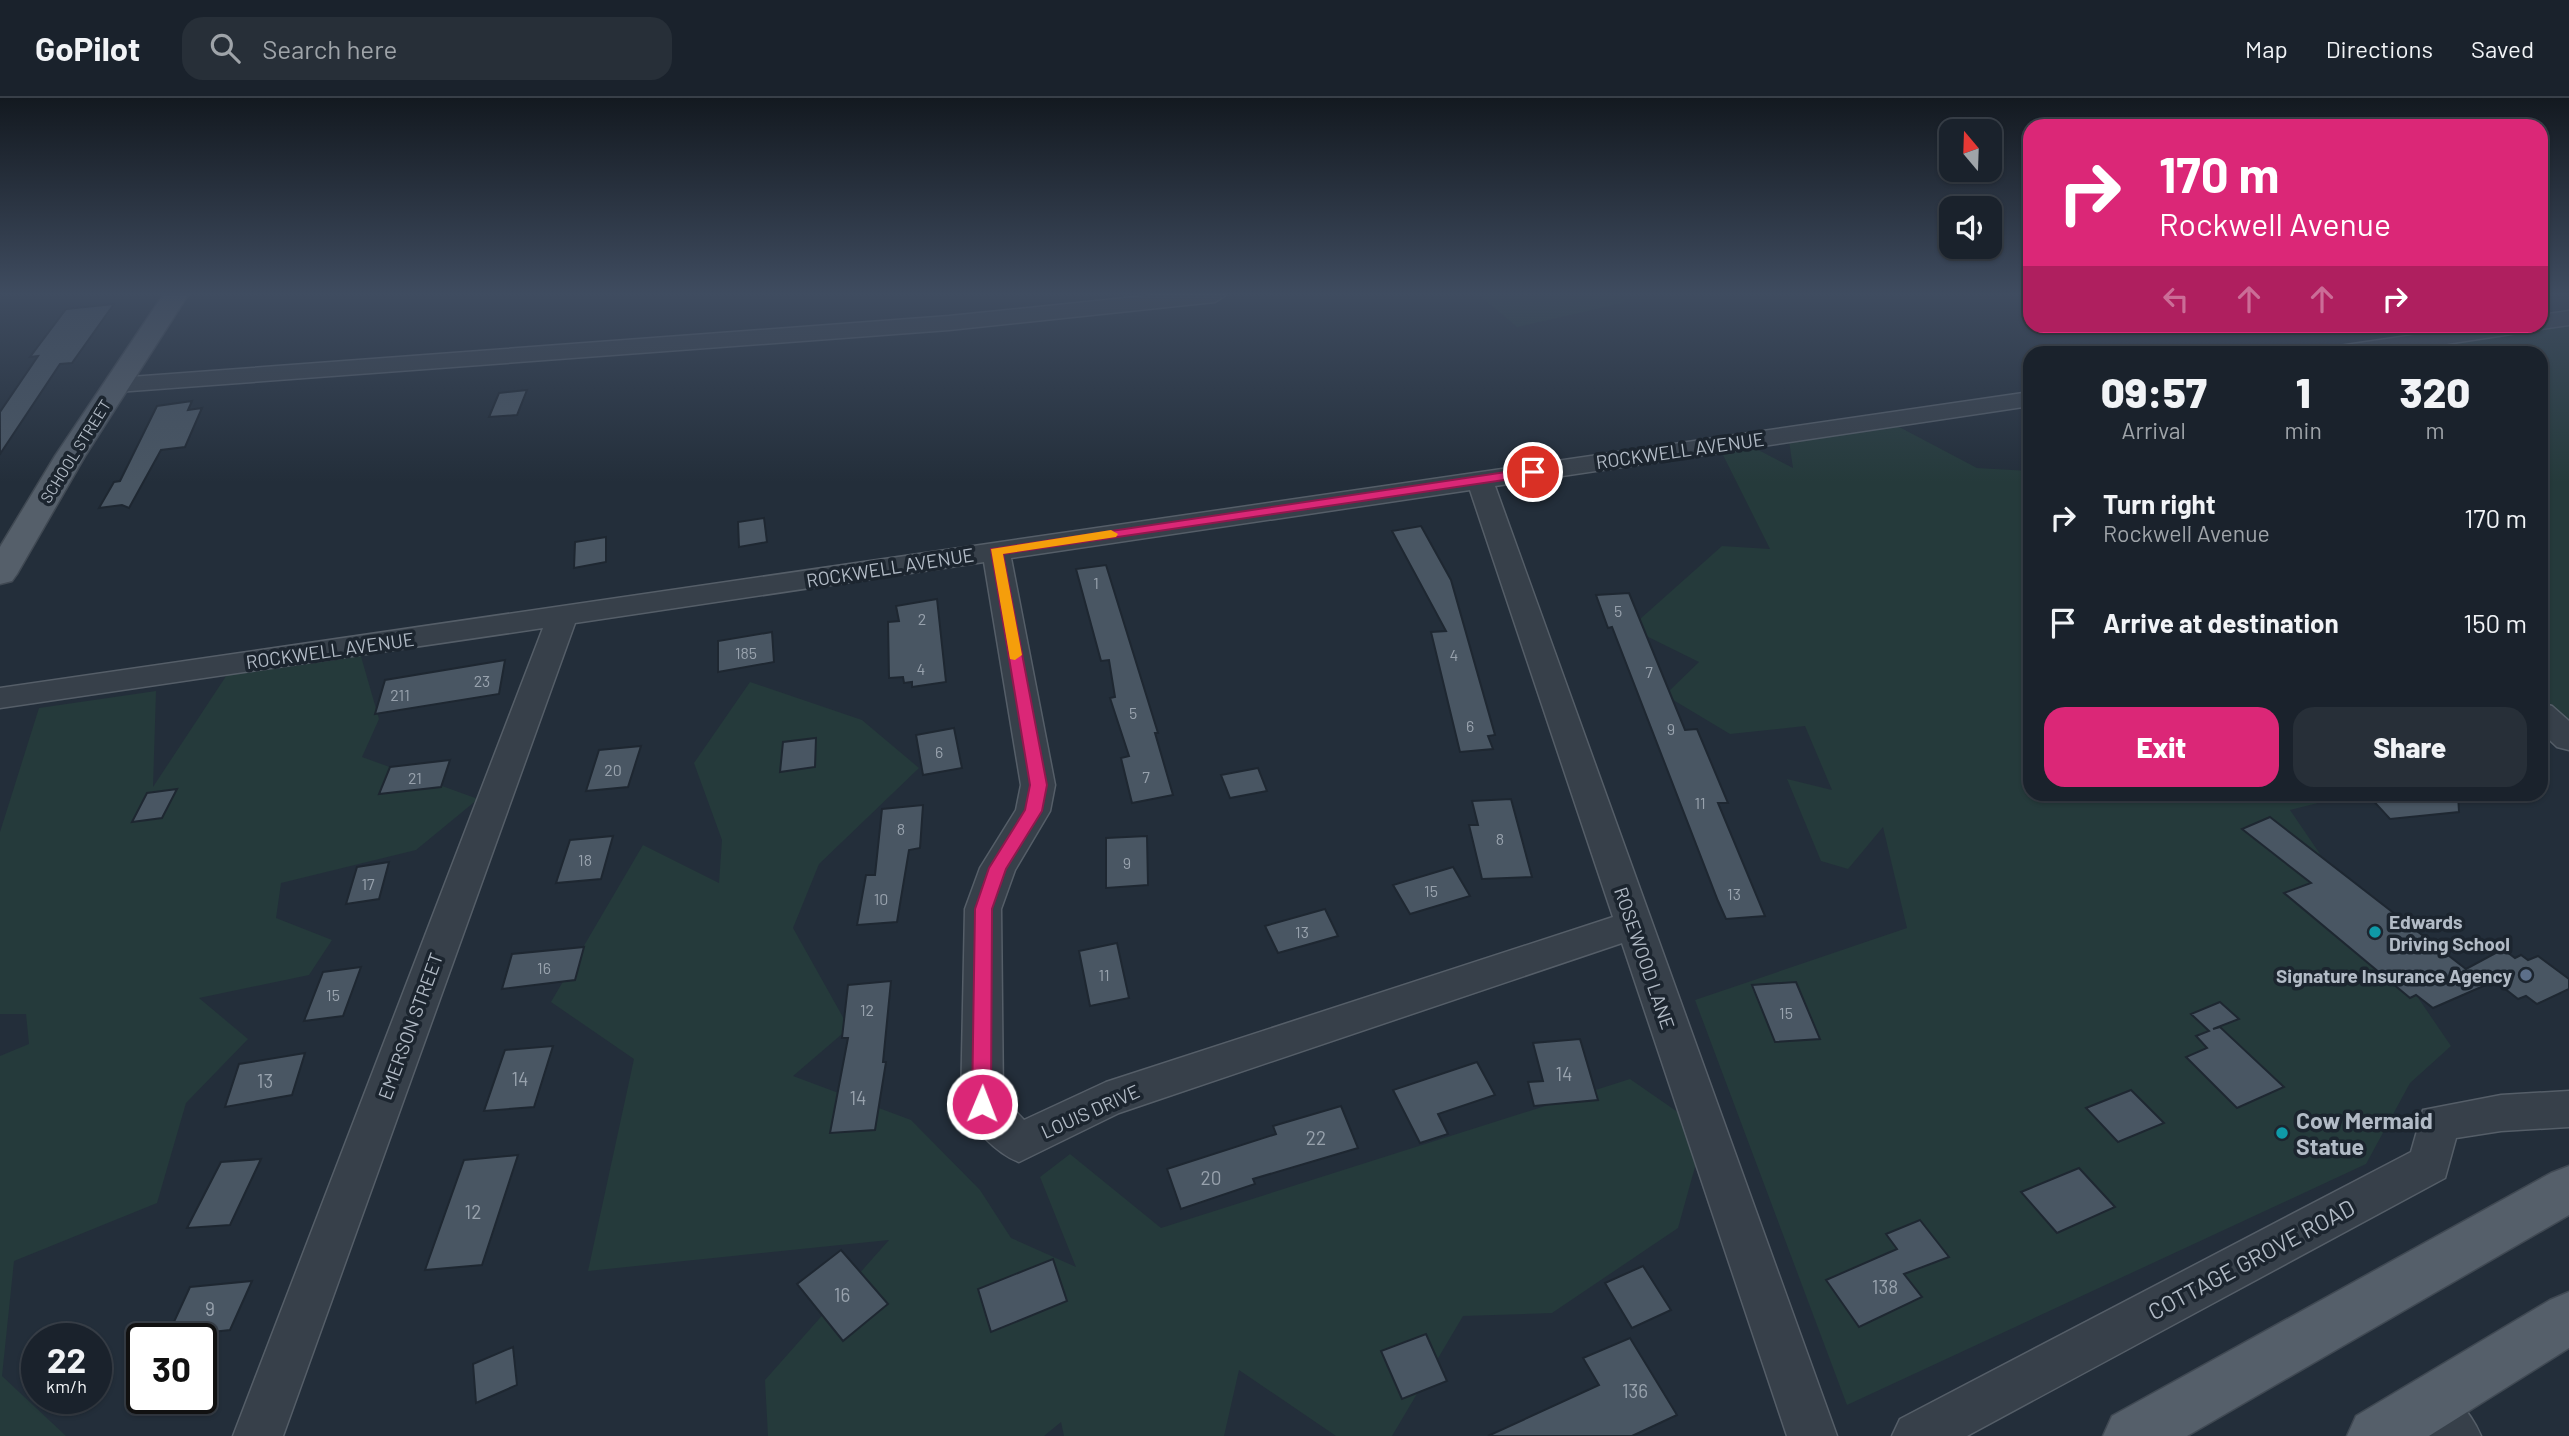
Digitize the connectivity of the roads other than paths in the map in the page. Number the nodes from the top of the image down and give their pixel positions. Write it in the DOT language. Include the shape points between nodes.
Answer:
graph roads {
  1 [pos="135,357"];
  2 [pos="487,357"];
  3 [pos="117,385"];
  4 [pos="2023,399"];
  5 [pos="1480,480"];
  6 [pos="996,551"];
  7 [pos="0,574"];
  8 [pos="562,617"];
  9 [pos="0,698"];
  10 [pos="2548,720"];
  11 [pos="2569,738"];
  12 [pos="1633,925"];
  13 [pos="2569,1109"];
  14 [pos="2569,1189"];
  15 [pos="2569,1318"];
  16 [pos="2441,1421"];
  17 [pos="258,1436"];
  18 [pos="1812,1436"];
  19 [pos="1917,1436"];
  20 [pos="2132,1436"];
  21 [pos="2376,1436"];
  1 -- 3 [label="main road, SCHOOL STREET"];
  2 -- 3 [label="street"];
  3 -- 7 [label="main road, SCHOOL STREET"];
  4 -- 5 [label="street, ROCKWELL AVENUE"];
  5 -- 6 [label="street, ROCKWELL AVENUE"];
  5 -- 12 [label="street, ROSEWOOD LANE"];
  6 -- 8 [label="street, ROCKWELL AVENUE"];
  6 -- 12 [label="street, LOUIS DRIVE" via="1038,785 1033,811 998,868 983,909 982,1104 1020,1143 1106,1100"];
  8 -- 9 [label="street, ROCKWELL AVENUE"];
  8 -- 17 [label="street, EMERSON STREET"];
  10 -- 11 [label="street"];
  12 -- 18 [label="street, ROSEWOOD LANE"];
  13 -- 19 [label="street, COTTAGE GROVE ROAD" via="2438,1123 2430,1164"];
  14 -- 20 [label="main road"];
  15 -- 16 [label="main road"];
  16 -- 21 [label="main road"];
}
